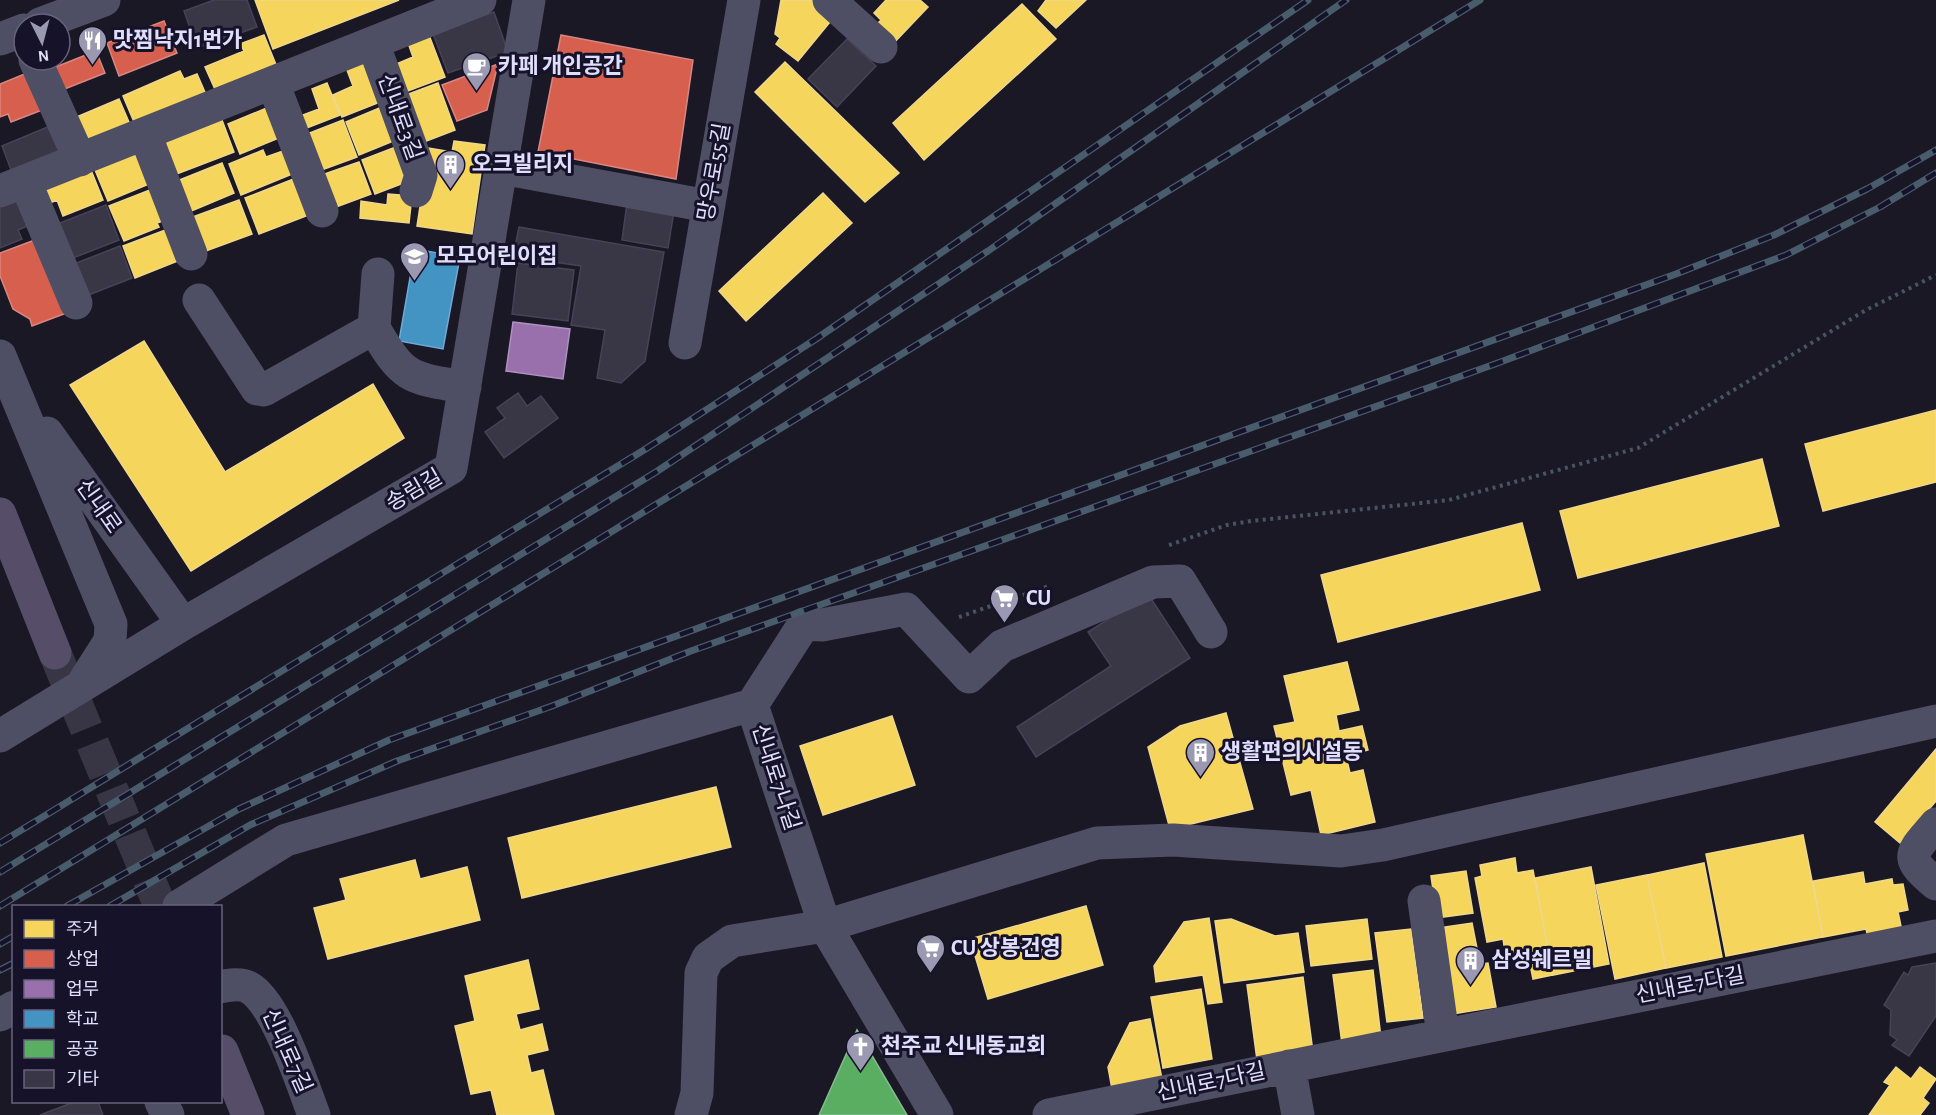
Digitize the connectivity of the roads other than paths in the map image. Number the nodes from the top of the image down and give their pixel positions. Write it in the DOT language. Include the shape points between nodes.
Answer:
graph roads {
  1 [pos="104,0"];
  2 [pos="480,0"];
  3 [pos="529,0"];
  4 [pos="744,0"];
  5 [pos="829,0"];
  6 [pos="72,14"];
  7 [pos="373,43"];
  8 [pos="881,47"];
  9 [pos="40,72"];
  10 [pos="273,83"];
  11 [pos="145,134"];
  12 [pos="80,160"];
  13 [pos="501,168"];
  14 [pos="13,186"];
  15 [pos="416,191"];
  16 [pos="708,206"];
  17 [pos="322,211"];
  18 [pos="191,254"];
  19 [pos="378,274"];
  20 [pos="199,300"];
  21 [pos="76,303"];
  22 [pos="374,328"];
  23 [pos="685,343"];
  24 [pos="0,356"];
  25 [pos="465,387"];
  26 [pos="15,388"];
  27 [pos="0,514"];
  28 [pos="183,624"];
  29 [pos="1211,632"];
  30 [pos="54,653"];
  31 [pos="80,687"];
  32 [pos="51,705"];
  33 [pos="752,705"];
  34 [pos="0,708"];
  35 [pos="1936,721"];
  36 [pos="0,736"];
  37 [pos="1936,824"];
  38 [pos="1936,884"];
  39 [pos="1424,901"];
  40 [pos="181,905"];
  41 [pos="825,926"];
  42 [pos="1936,936"];
  43 [pos="222,987"];
  44 [pos="1443,1035"];
  45 [pos="222,1051"];
  46 [pos="1289,1065"];
  47 [pos="248,1115"];
  48 [pos="314,1115"];
  49 [pos="691,1115"];
  50 [pos="937,1115"];
  51 [pos="1050,1115"];
  52 [pos="1298,1115"];
  1 -- 6 [label="street"];
  2 -- 7 [label="street, 신내로3길"];
  3 -- 13 [label="street, 송림길"];
  4 -- 16 [label="street, 망우로55길"];
  5 -- 8 [label="street"];
  7 -- 10 [label="street, 신내로3길"];
  7 -- 15 [label="street, 신내로3길" via="421,175"];
  9 -- 12 [label="street"];
  10 -- 11 [label="street, 신내로3길"];
  10 -- 17 [label="street"];
  11 -- 12 [label="street, 신내로3길"];
  11 -- 18 [label="street"];
  12 -- 14 [label="street, 신내로3길"];
  13 -- 16 [label="street"];
  13 -- 25 [label="street, 송림길"];
  14 -- 21 [label="street, 신내로3길"];
  16 -- 23 [label="street, 망우로55길"];
  19 -- 22 [label="street"];
  20 -- 22 [label="street" via="252,384 264,390"];
  22 -- 25 [label="street" via="391,359 413,376"];
  24 -- 26 [label="street"];
  25 -- 28 [label="street, 송림길" via="451,468"];
  26 -- 28 [label="street, 신내로"];
  26 -- 31 [label="street" via="111,624 110,640"];
  27 -- 30 [label="main road"];
  28 -- 31 [label="street, 송림길"];
  29 -- 33 [label="street, 신내로7나길" via="1180,581 1167,580 1153,582 1002,646 969,677 906,609 822,625 804,624"];
  31 -- 32 [label="street, 송림길"];
  32 -- 34 [label="street"];
  32 -- 36 [label="street, 송림길"];
  33 -- 40 [label="street" via="286,840"];
  33 -- 41 [label="street, 신내로7나길"];
  35 -- 41 [label="street" via="1383,845 1341,851 1173,840 1097,843"];
  37 -- 38 [label="street" via="1914,851 1913,861"];
  39 -- 44 [label="street"];
  41 -- 49 [label="street" via="732,941 708,958 701,973 698,1093"];
  41 -- 50 [label="street, 신내로7나길"];
  42 -- 44 [label="street, 신내로7다길"];
  43 -- 48 [label="street, 신내로7길" via="246,986 261,996 272,1012"];
  44 -- 46 [label="street, 신내로7다길"];
  45 -- 47 [label="main road"];
  46 -- 51 [label="street, 신내로7다길"];
  46 -- 52 [label="street"];
}
